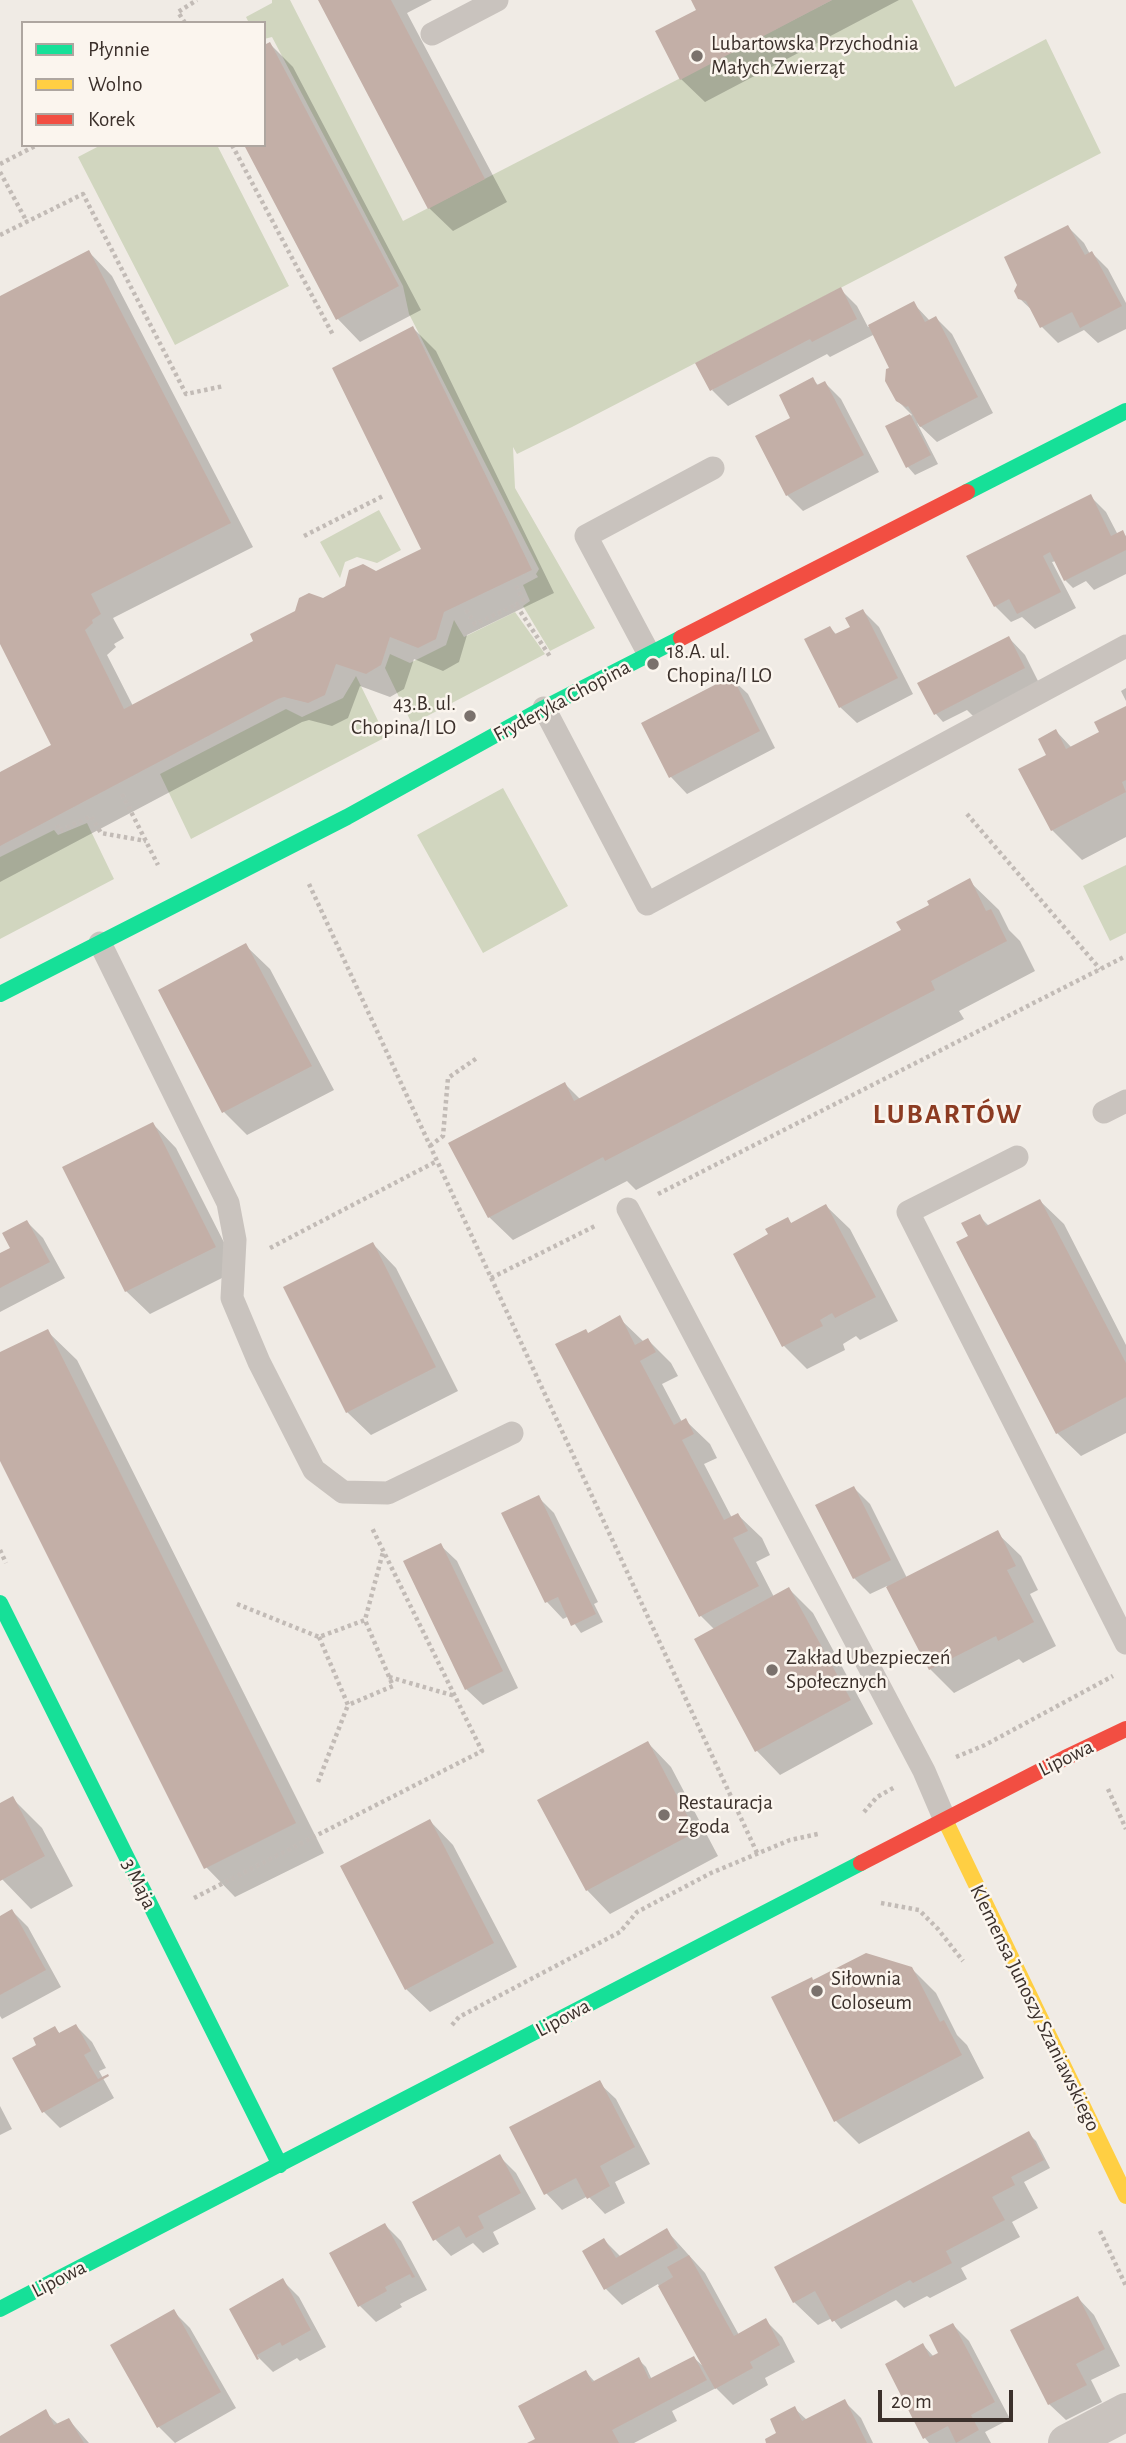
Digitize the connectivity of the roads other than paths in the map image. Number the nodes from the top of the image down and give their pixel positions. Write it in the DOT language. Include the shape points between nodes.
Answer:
graph roads {
  1 [pos="497,0"];
  2 [pos="432,34"];
  3 [pos="1126,411"];
  4 [pos="713,468"];
  5 [pos="1126,646"];
  6 [pos="649,654"];
  7 [pos="544,708"];
  8 [pos="100,943"];
  9 [pos="0,994"];
  10 [pos="1126,1101"];
  11 [pos="1104,1112"];
  12 [pos="1017,1157"];
  13 [pos="628,1209"];
  14 [pos="512,1433"];
  15 [pos="0,1602"];
  16 [pos="1126,1643"];
  17 [pos="1126,1729"];
  18 [pos="944,1820"];
  19 [pos="280,2165"];
  20 [pos="1126,2196"];
  21 [pos="0,2309"];
  22 [pos="1126,2412"];
  23 [pos="1067,2443"];
  1 -- 2 [label="lane"];
  3 -- 6 [label="street, Fryderyka Chopina"];
  4 -- 6 [label="lane" via="586,536"];
  5 -- 7 [label="lane" via="647,904"];
  6 -- 7 [label="street, Fryderyka Chopina"];
  7 -- 8 [label="street, Fryderyka Chopina" via="347,817"];
  8 -- 9 [label="street, Fryderyka Chopina"];
  8 -- 14 [label="lane" via="228,1203 235,1240 232,1298 314,1469 343,1492 388,1493"];
  10 -- 11 [label="lane"];
  12 -- 16 [label="lane" via="908,1212"];
  13 -- 18 [label="lane" via="924,1772"];
  15 -- 19 [label="street, 3 Maja"];
  17 -- 18 [label="street, Lipowa"];
  18 -- 19 [label="street, Lipowa"];
  18 -- 20 [label="street, Klemensa Junoszy Szaniawskiego"];
  19 -- 21 [label="street, Lipowa"];
  22 -- 23 [label="street"];
}
